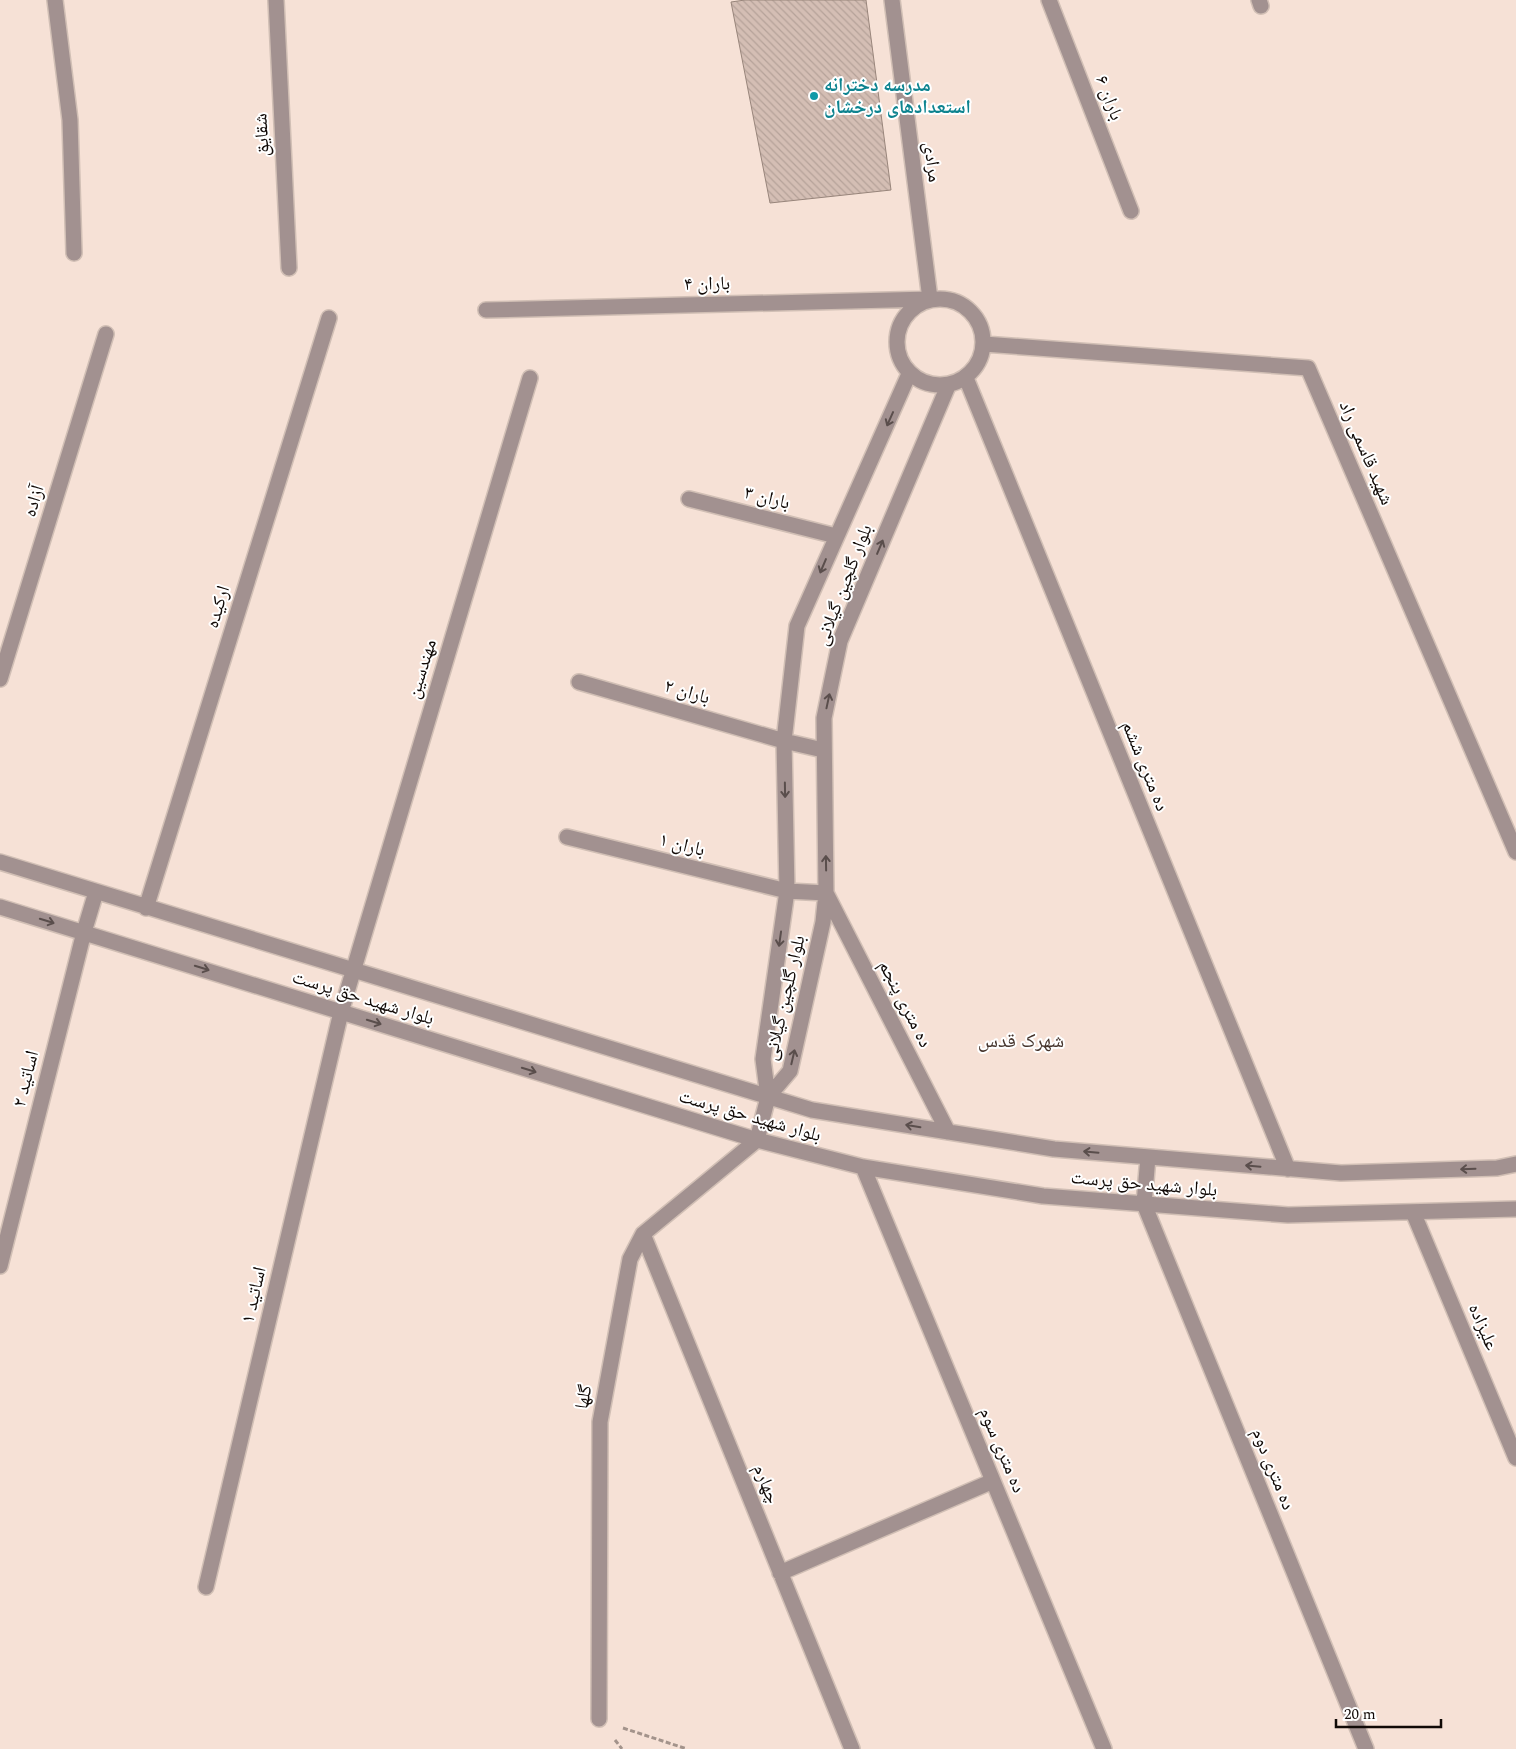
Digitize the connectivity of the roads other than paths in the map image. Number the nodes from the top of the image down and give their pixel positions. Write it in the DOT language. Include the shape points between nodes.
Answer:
graph roads {
  1 [pos="55,0"];
  2 [pos="276,0"];
  3 [pos="892,0"];
  4 [pos="1049,0"];
  5 [pos="1131,211"];
  6 [pos="74,253"];
  7 [pos="289,268"];
  8 [pos="930,298"];
  9 [pos="486,310"];
  10 [pos="329,318"];
  11 [pos="106,334"];
  12 [pos="984,344"];
  13 [pos="909,374"];
  14 [pos="530,378"];
  15 [pos="966,378"];
  16 [pos="948,386"];
  17 [pos="689,499"];
  18 [pos="836,536"];
  19 [pos="0,679"];
  20 [pos="579,682"];
  21 [pos="784,742"];
  22 [pos="823,750"];
  23 [pos="567,837"];
  24 [pos="1516,852"];
  25 [pos="0,862"];
  26 [pos="787,891"];
  27 [pos="96,892"];
  28 [pos="826,893"];
  29 [pos="0,907"];
  30 [pos="146,908"];
  31 [pos="84,932"];
  32 [pos="353,972"];
  33 [pos="342,1012"];
  34 [pos="768,1097"];
  35 [pos="948,1132"];
  36 [pos="757,1140"];
  37 [pos="1148,1157"];
  38 [pos="1516,1164"];
  39 [pos="863,1167"];
  40 [pos="1288,1169"];
  41 [pos="1144,1204"];
  42 [pos="1516,1209"];
  43 [pos="1413,1212"];
  44 [pos="643,1234"];
  45 [pos="0,1266"];
  46 [pos="1516,1458"];
  47 [pos="993,1481"];
  48 [pos="780,1573"];
  49 [pos="206,1587"];
  50 [pos="599,1720"];
  51 [pos="852,1749"];
  52 [pos="1104,1749"];
  53 [pos="1366,1749"];
  1 -- 6 [label="street" via="70,120"];
  2 -- 7 [label="street, شقایق"];
  3 -- 8 [label="street, مرادی"];
  4 -- 5 [label="street, باران ۶"];
  8 -- 9 [label="street, باران ۴"];
  8 -- 12 [label="street" via="956,300 977,318"];
  8 -- 13 [label="street" via="912,308 900,323 896,350"];
  10 -- 30 [label="street, ارکیده"];
  11 -- 19 [label="street, آزاده"];
  12 -- 15 [label="street" via="979,363"];
  12 -- 24 [label="street, شهید قاسمی راد" via="1308,368"];
  13 -- 16 [label="street" via="927,384"];
  13 -- 18 [label="street, بلوار گلچین گیلانی, one-way"];
  14 -- 32 [label="street, مهندسین"];
  15 -- 16 [label="street"];
  15 -- 40 [label="street, ده متری ششم"];
  22 -- 16 [label="street, بلوار گلچین گیلانی, one-way" via="824,718 840,641"];
  17 -- 18 [label="street, باران ۳"];
  18 -- 21 [label="street, بلوار گلچین گیلانی, one-way" via="797,626"];
  20 -- 21 [label="street, باران ۲"];
  21 -- 22 [label="street, باران ۲"];
  21 -- 26 [label="street, بلوار گلچین گیلانی, one-way"];
  28 -- 22 [label="street, بلوار گلچین گیلانی, one-way"];
  23 -- 26 [label="street, باران ۱"];
  25 -- 27 [label="street, بلوار شهید حق پرست"];
  26 -- 28 [label="street, باران ۱"];
  26 -- 34 [label="street, بلوار گلچین گیلانی, one-way" via="763,1059"];
  27 -- 30 [label="street, بلوار شهید حق پرست"];
  27 -- 31 [label="street, اساتید ۲"];
  34 -- 28 [label="street, بلوار گلچین گیلانی, one-way" via="790,1071 823,922"];
  28 -- 35 [label="street, ده متری پنجم"];
  29 -- 31 [label="street, بلوار شهید حق پرست, one-way"];
  30 -- 32 [label="street, بلوار شهید حق پرست"];
  31 -- 33 [label="street, بلوار شهید حق پرست, one-way"];
  31 -- 45 [label="street, اساتید ۲"];
  32 -- 33 [label="street, مهندسین"];
  32 -- 34 [label="street, بلوار شهید حق پرست"];
  33 -- 36 [label="street, بلوار شهید حق پرست, one-way"];
  33 -- 49 [label="street, اساتید ۱"];
  35 -- 34 [label="street, بلوار شهید حق پرست, one-way" via="812,1110"];
  34 -- 36 [label="street"];
  37 -- 35 [label="street, بلوار شهید حق پرست, one-way" via="1054,1149"];
  36 -- 39 [label="street, بلوار شهید حق پرست"];
  36 -- 44 [label="street, گلها"];
  40 -- 37 [label="street, بلوار شهید حق پرست, one-way"];
  37 -- 41 [label="street"];
  38 -- 40 [label="street, بلوار شهید حق پرست, one-way" via="1497,1168 1340,1173"];
  39 -- 41 [label="street, بلوار شهید حق پرست" via="1043,1196"];
  39 -- 47 [label="street, ده متری سوم"];
  41 -- 43 [label="street, بلوار شهید حق پرست" via="1288,1215"];
  41 -- 53 [label="street, ده متری دوم"];
  42 -- 43 [label="street, بلوار شهید حق پرست"];
  43 -- 46 [label="street, علیزاده"];
  44 -- 48 [label="street, چهارم"];
  44 -- 50 [label="street, گلها" via="630,1259 600,1422"];
  47 -- 48 [label="street"];
  47 -- 52 [label="street, ده متری سوم"];
  48 -- 51 [label="street, چهارم"];
}
